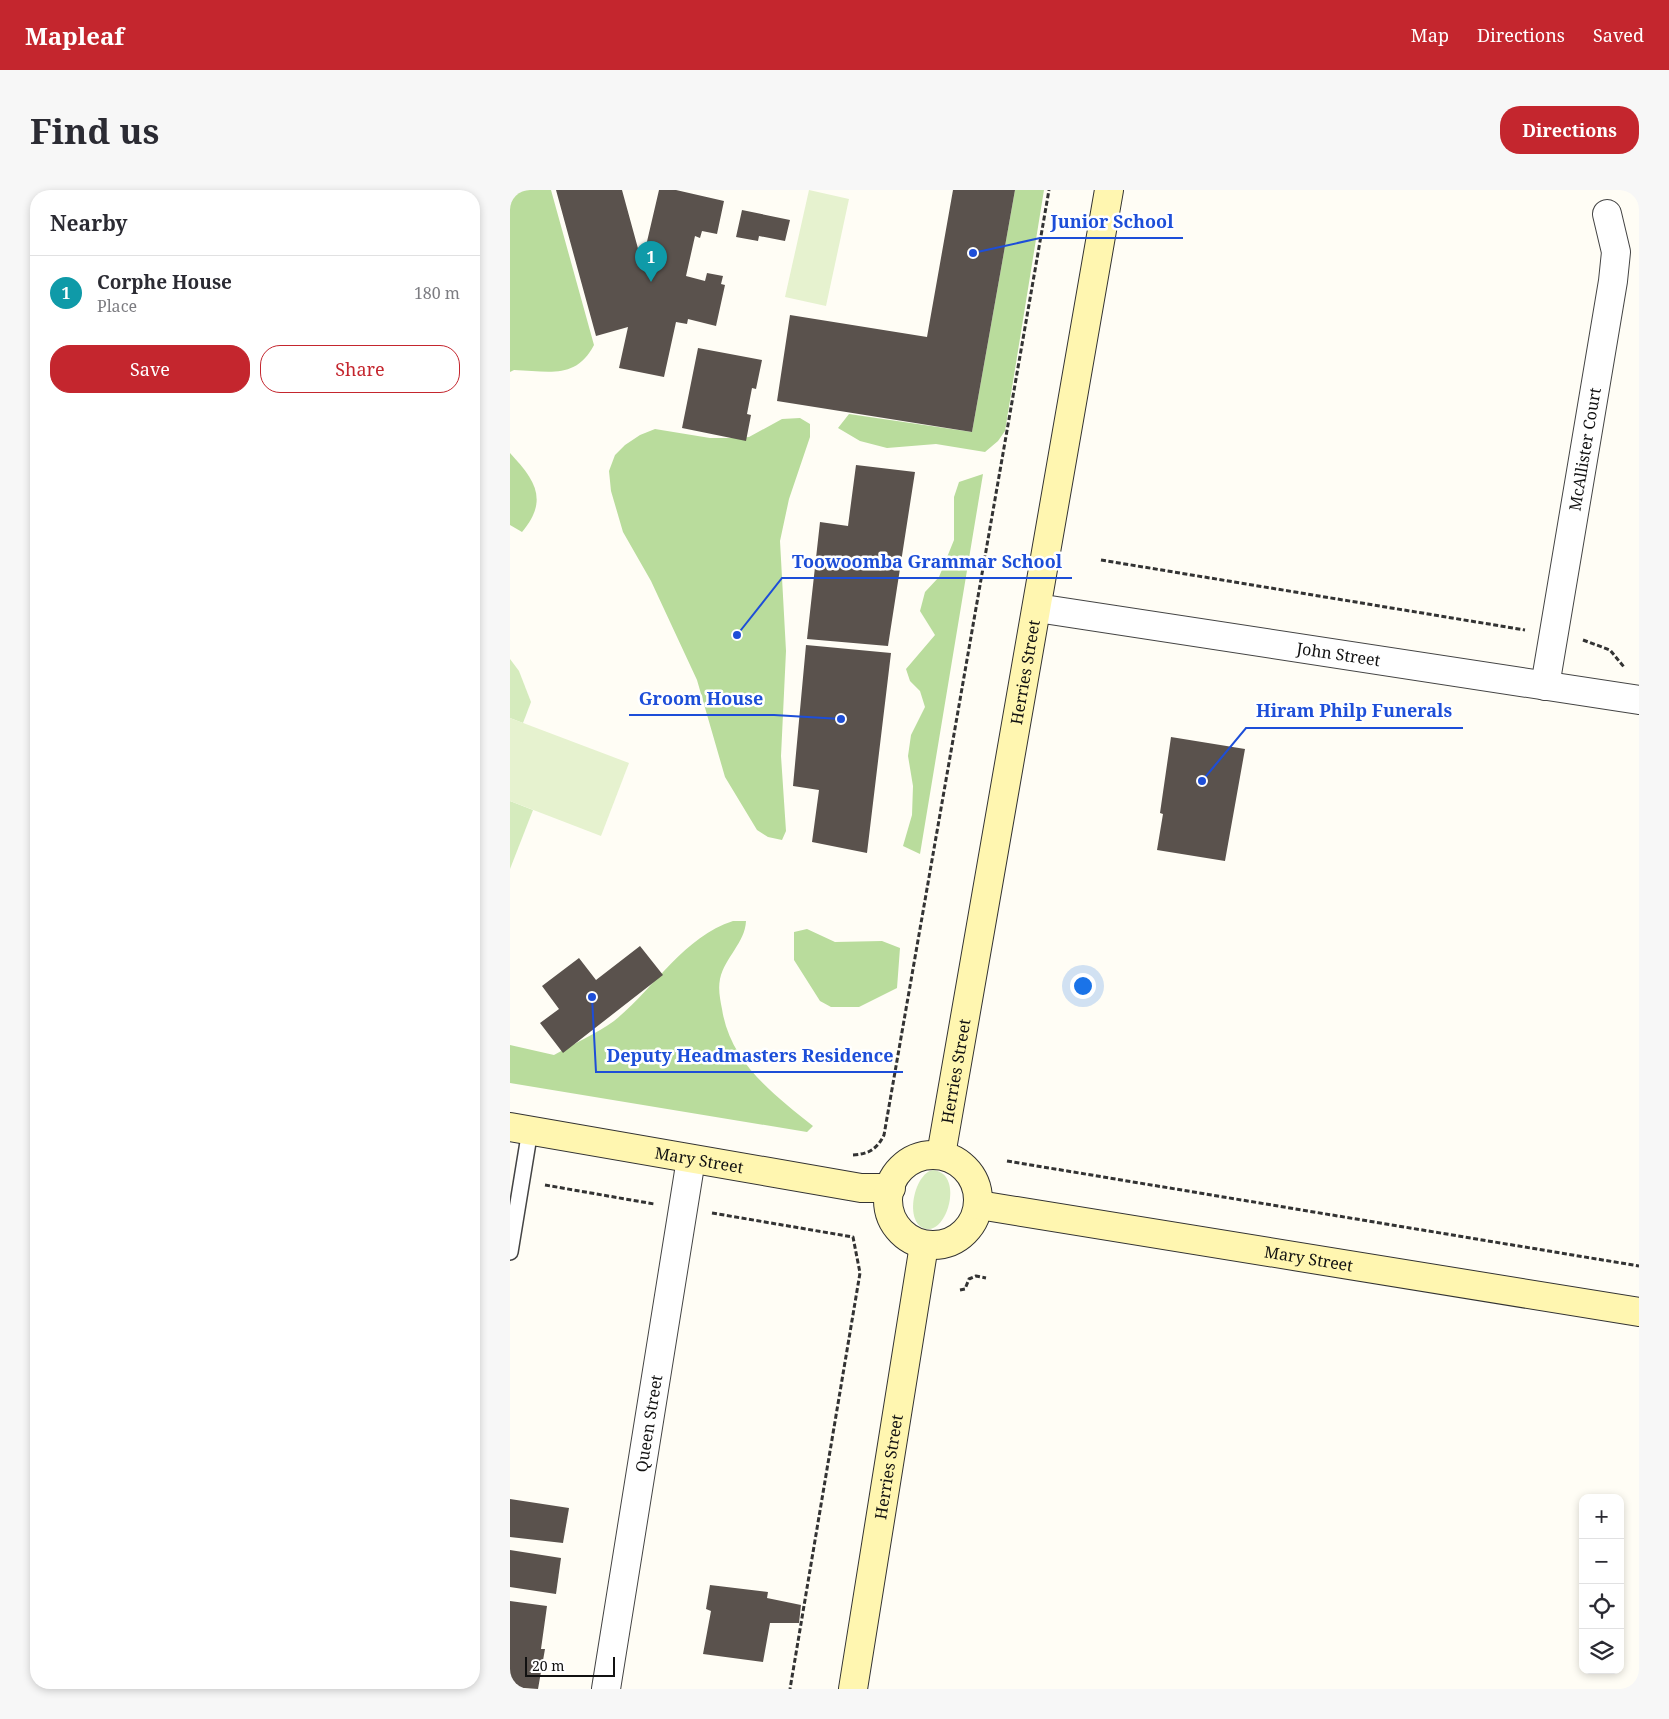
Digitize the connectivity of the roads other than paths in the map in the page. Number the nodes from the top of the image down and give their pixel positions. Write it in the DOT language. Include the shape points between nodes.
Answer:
graph roads {
  1 [pos="1109,190"];
  2 [pos="1607,214"];
  3 [pos="1037,608"];
  4 [pos="1545,686"];
  5 [pos="1639,700"];
  6 [pos="520,1128"];
  7 [pos="941,1155"];
  8 [pos="691,1159"];
  9 [pos="890,1188"];
  10 [pos="979,1205"];
  11 [pos="924,1246"];
  12 [pos="510,1252"];
  13 [pos="1639,1312"];
  14 [pos="606,1689"];
  15 [pos="853,1689"];
  1 -- 3 [label="main road, Herries Street"];
  2 -- 4 [label="street, McAllister Court" via="1616,252"];
  3 -- 4 [label="street, John Street"];
  3 -- 7 [label="main road, Herries Street"];
  4 -- 5 [label="street, John Street"];
  6 -- 8 [label="main road, Mary Street"];
  6 -- 12 [label="lane"];
  7 -- 9 [label="main road" via="928,1154 904,1165 895,1174"];
  7 -- 10 [label="main road" via="959,1163 973,1178"];
  8 -- 9 [label="main road, Mary Street" via="861,1188"];
  8 -- 14 [label="street, Queen Street"];
  9 -- 11 [label="main road" via="888,1202 894,1224 912,1241"];
  10 -- 11 [label="main road" via="965,1233 946,1244"];
  10 -- 13 [label="main road, Mary Street"];
  11 -- 15 [label="main road, Herries Street"];
}
